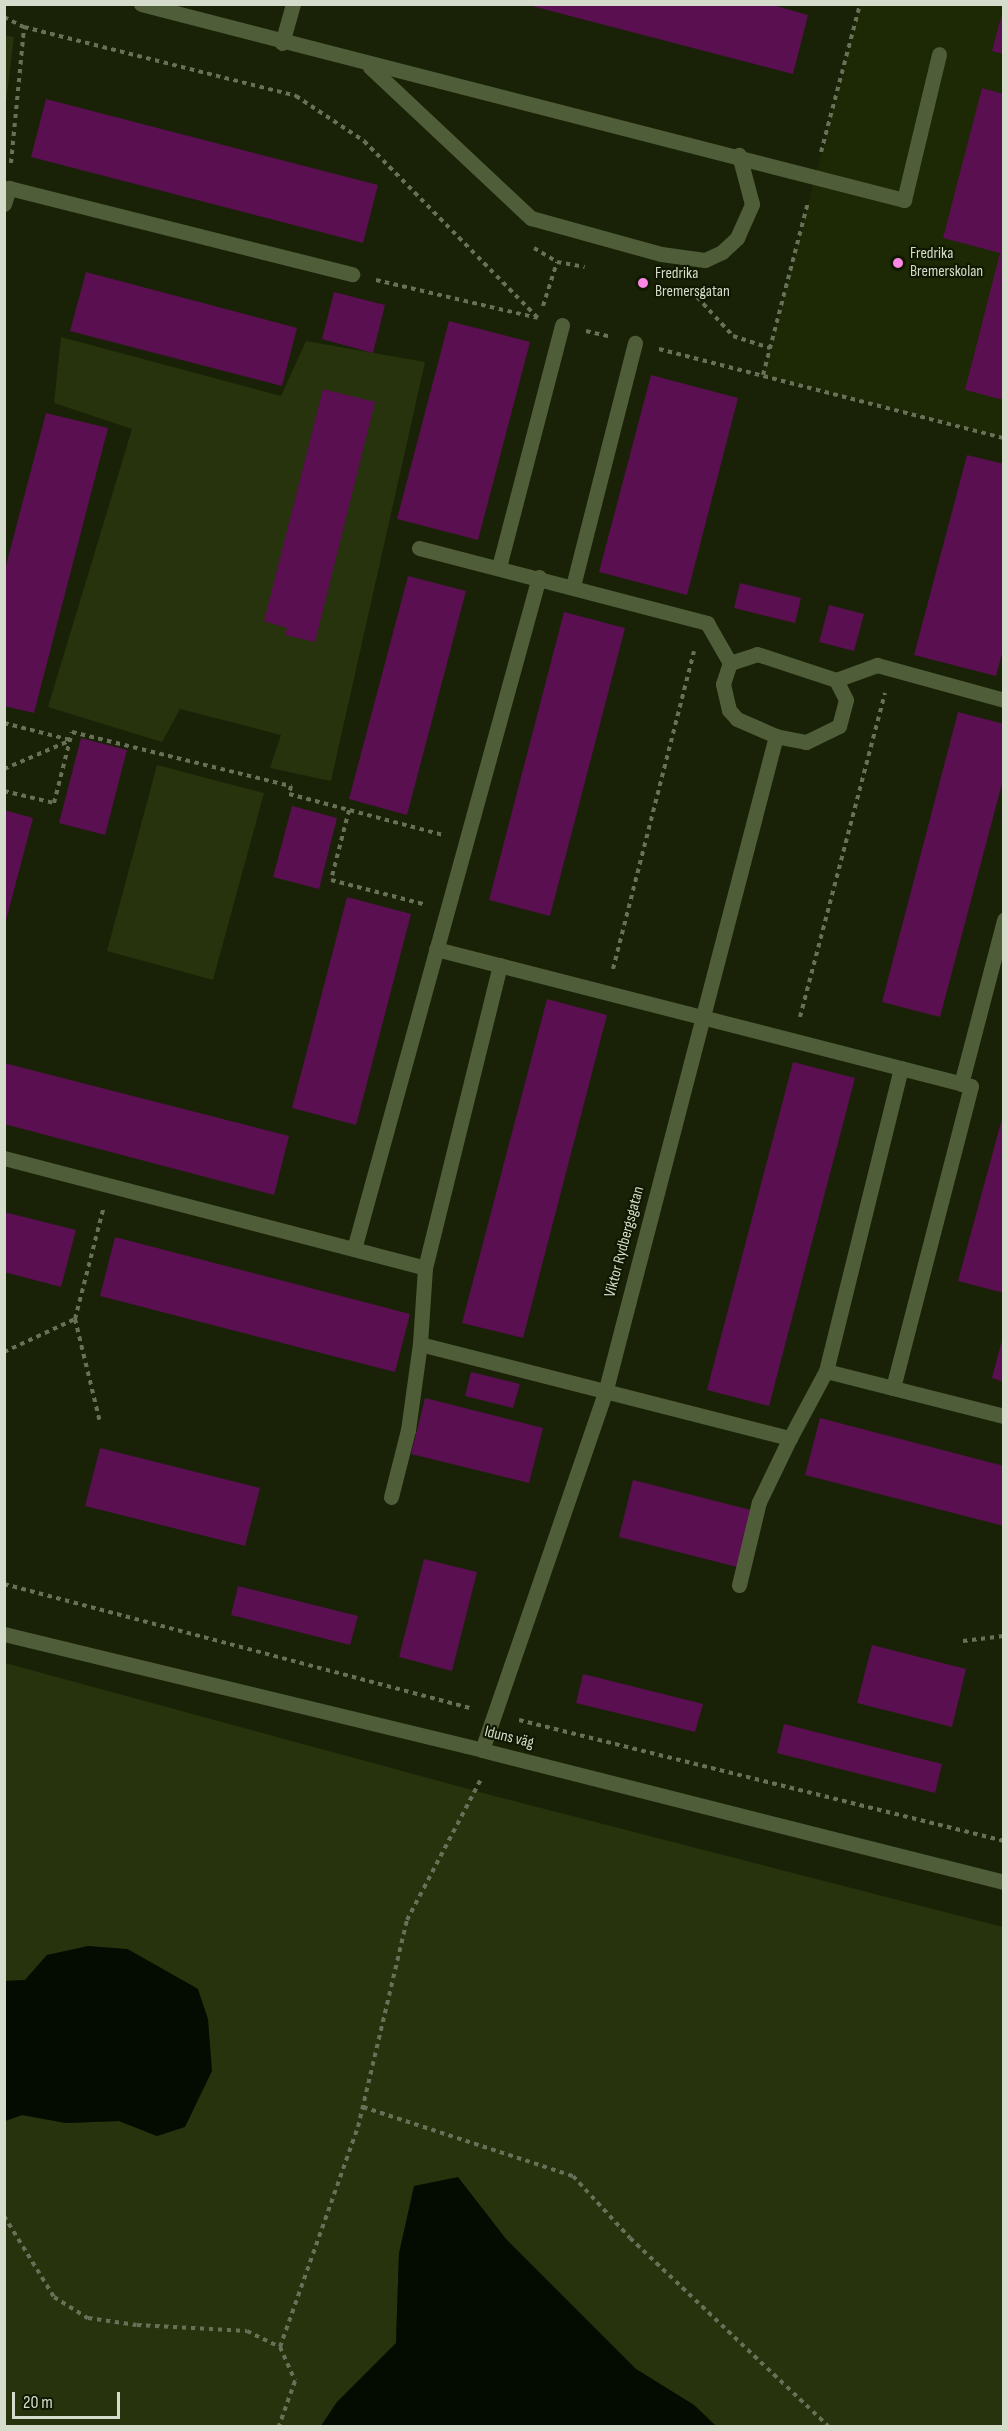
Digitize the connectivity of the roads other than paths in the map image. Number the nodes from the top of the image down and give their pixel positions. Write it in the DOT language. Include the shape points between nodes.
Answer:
graph roads {
  1 [pos="141,4"];
  2 [pos="293,4"];
  3 [pos="282,43"];
  4 [pos="939,54"];
  5 [pos="368,65"];
  6 [pos="739,155"];
  7 [pos="4,204"];
  8 [pos="352,274"];
  9 [pos="562,325"];
  10 [pos="635,343"];
  11 [pos="419,548"];
  12 [pos="499,567"];
  13 [pos="538,577"];
  14 [pos="573,586"];
  15 [pos="730,663"];
  16 [pos="836,680"];
  17 [pos="1004,700"];
  18 [pos="776,736"];
  19 [pos="1004,920"];
  20 [pos="436,949"];
  21 [pos="500,965"];
  22 [pos="702,1017"];
  23 [pos="900,1068"];
  24 [pos="961,1083"];
  25 [pos="4,1158"];
  26 [pos="354,1249"];
  27 [pos="425,1268"];
  28 [pos="420,1344"];
  29 [pos="826,1371"];
  30 [pos="893,1388"];
  31 [pos="606,1389"];
  32 [pos="1004,1416"];
  33 [pos="790,1438"];
  34 [pos="391,1497"];
  35 [pos="739,1585"];
  36 [pos="4,1635"];
  37 [pos="482,1750"];
  38 [pos="1004,1882"];
  1 -- 3 [label="street"];
  2 -- 3 [label="street"];
  3 -- 5 [label="street"];
  4 -- 6 [label="street" via="904,200 814,179"];
  5 -- 6 [label="street"];
  5 -- 6 [label="street" via="531,218 661,254 705,260 722,252 737,238 752,204"];
  7 -- 8 [label="street" via="9,188"];
  9 -- 12 [label="street"];
  10 -- 14 [label="street"];
  11 -- 12 [label="street"];
  12 -- 13 [label="street"];
  13 -- 14 [label="street"];
  13 -- 20 [label="street"];
  14 -- 15 [label="street" via="707,623"];
  15 -- 16 [label="street" via="757,654"];
  15 -- 18 [label="street" via="723,684 729,710 737,719"];
  16 -- 17 [label="street" via="877,665"];
  16 -- 18 [label="street" via="846,700 839,726 806,742"];
  18 -- 22 [label="street, Viktor Rydbergsgatan"];
  19 -- 24 [label="street"];
  20 -- 21 [label="street"];
  20 -- 26 [label="street"];
  21 -- 22 [label="street"];
  21 -- 27 [label="street"];
  22 -- 23 [label="street"];
  22 -- 31 [label="street, Viktor Rydbergsgatan"];
  23 -- 24 [label="street"];
  23 -- 29 [label="street"];
  24 -- 30 [label="street" via="971,1086"];
  25 -- 26 [label="street"];
  26 -- 27 [label="street"];
  27 -- 28 [label="street"];
  28 -- 31 [label="street"];
  28 -- 34 [label="street" via="408,1430"];
  29 -- 30 [label="street"];
  29 -- 33 [label="street"];
  30 -- 32 [label="street"];
  31 -- 33 [label="street"];
  31 -- 37 [label="street, Viktor Rydbergsgatan"];
  33 -- 35 [label="street" via="759,1502"];
  36 -- 37 [label="street, Iduns väg"];
  37 -- 38 [label="street, Iduns väg"];
}
